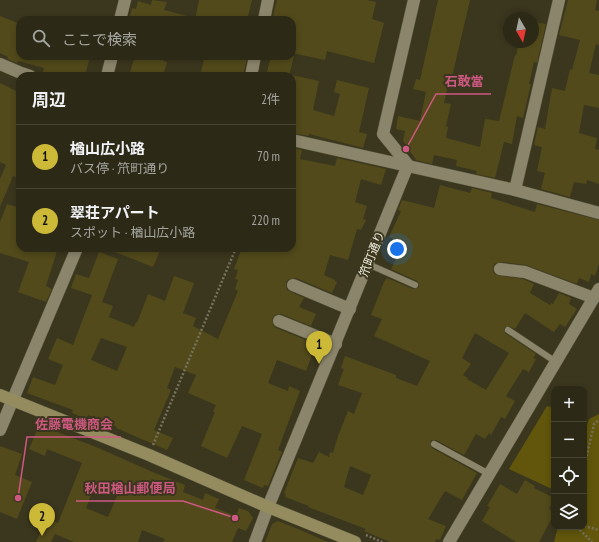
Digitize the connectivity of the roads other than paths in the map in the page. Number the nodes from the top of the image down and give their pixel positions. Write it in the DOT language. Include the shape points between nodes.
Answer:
graph roads {
  1 [pos="125,0"];
  2 [pos="268,0"];
  3 [pos="414,0"];
  4 [pos="559,0"];
  5 [pos="121,16"];
  6 [pos="265,16"];
  7 [pos="111,60"];
  8 [pos="254,60"];
  9 [pos="0,64"];
  10 [pos="20,72"];
  11 [pos="108,72"];
  12 [pos="252,72"];
  13 [pos="296,141"];
  14 [pos="408,165"];
  15 [pos="515,190"];
  16 [pos="599,213"];
  17 [pos="75,252"];
  18 [pos="368,264"];
  19 [pos="500,269"];
  20 [pos="293,285"];
  21 [pos="415,285"];
  22 [pos="596,294"];
  23 [pos="350,309"];
  24 [pos="280,321"];
  25 [pos="508,330"];
  26 [pos="336,344"];
  27 [pos="556,362"];
  28 [pos="0,395"];
  29 [pos="12,400"];
  30 [pos="0,430"];
  31 [pos="434,444"];
  32 [pos="489,474"];
  33 [pos="268,507"];
  34 [pos="255,542"];
  35 [pos="355,542"];
  36 [pos="449,542"];
  1 -- 5 [label="street"];
  2 -- 6 [label="street"];
  3 -- 14 [label="street" via="383,134"];
  4 -- 15 [label="street"];
  7 -- 11 [label="street"];
  8 -- 12 [label="street"];
  9 -- 10 [label="street"];
  13 -- 14 [label="street"];
  14 -- 15 [label="street"];
  14 -- 18 [label="street, 笊町通り"];
  15 -- 16 [label="street"];
  17 -- 29 [label="street"];
  18 -- 21 [label="lane"];
  18 -- 23 [label="street, 笊町通り"];
  19 -- 22 [label="street" via="525,272"];
  20 -- 23 [label="street"];
  22 -- 27 [label="street"];
  23 -- 26 [label="street, 笊町通り"];
  24 -- 26 [label="street"];
  25 -- 27 [label="lane"];
  26 -- 33 [label="street, 笊町通り"];
  27 -- 32 [label="street"];
  28 -- 29 [label="street"];
  29 -- 30 [label="street"];
  29 -- 33 [label="street" via="149,455"];
  31 -- 32 [label="lane"];
  32 -- 36 [label="street"];
  33 -- 34 [label="street, 笊町通り"];
  33 -- 35 [label="street"];
}
